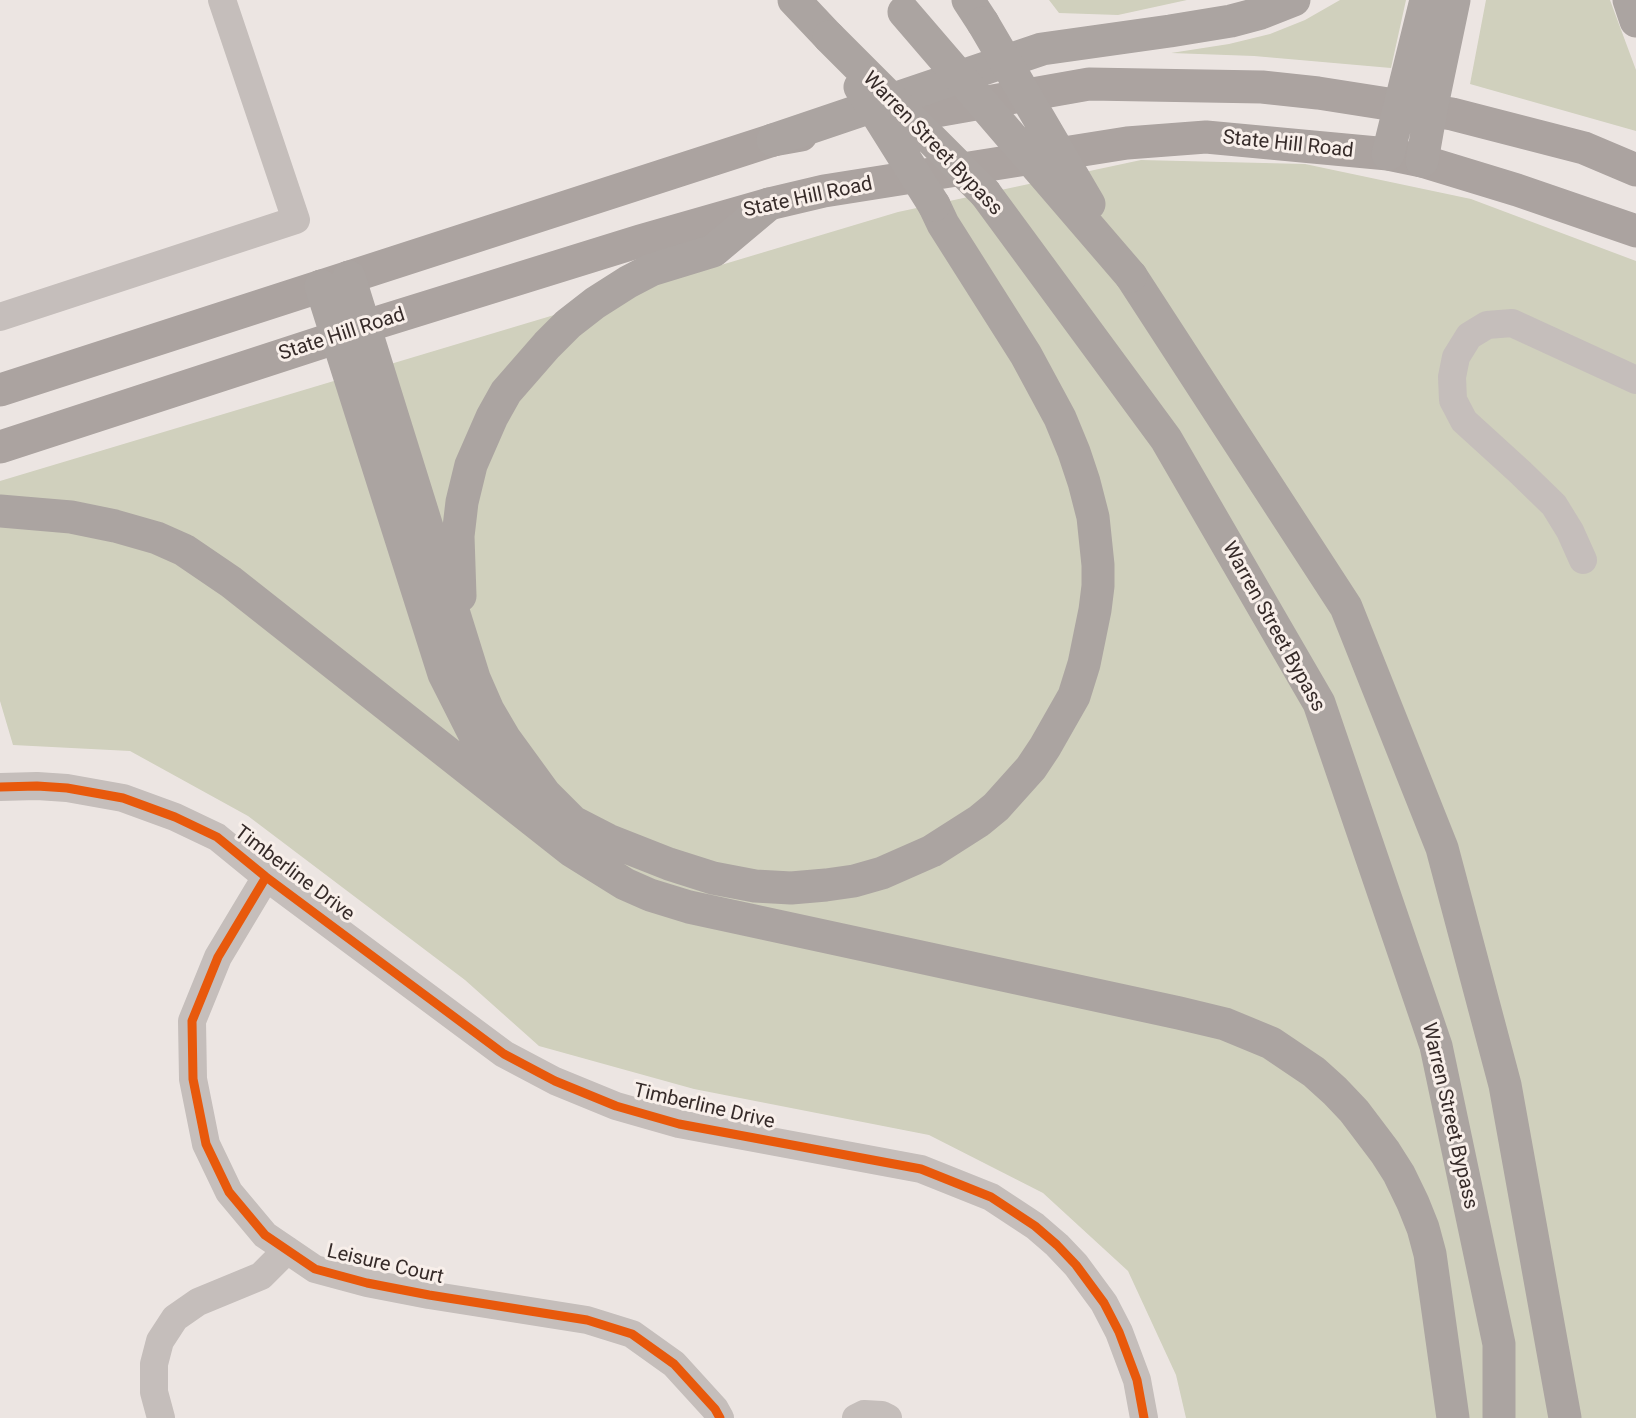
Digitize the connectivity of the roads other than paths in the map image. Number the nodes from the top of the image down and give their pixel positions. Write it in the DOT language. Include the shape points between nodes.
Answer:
graph roads {
  1 [pos="222,0"];
  2 [pos="794,0"];
  3 [pos="1294,0"];
  4 [pos="1426,0"];
  5 [pos="1454,0"];
  6 [pos="1629,0"];
  7 [pos="898,6"];
  8 [pos="975,11"];
  9 [pos="1636,21"];
  10 [pos="829,37"];
  11 [pos="1416,107"];
  12 [pos="773,140"];
  13 [pos="1388,154"];
  14 [pos="1422,161"];
  15 [pos="1636,170"];
  16 [pos="769,204"];
  17 [pos="1636,231"];
  18 [pos="1131,276"];
  19 [pos="335,281"];
  20 [pos="0,317"];
  21 [pos="351,332"];
  22 [pos="1636,380"];
  23 [pos="0,390"];
  24 [pos="0,447"];
  25 [pos="0,511"];
  26 [pos="1583,560"];
  27 [pos="461,637"];
  28 [pos="0,786"];
  29 [pos="519,811"];
  30 [pos="267,877"];
  31 [pos="287,1250"];
  32 [pos="161,1418"];
  33 [pos="720,1418"];
  34 [pos="856,1418"];
  35 [pos="888,1418"];
  36 [pos="1144,1418"];
  37 [pos="1453,1418"];
  38 [pos="1499,1418"];
  39 [pos="1565,1418"];
  1 -- 20 [label="street" via="296,220"];
  2 -- 10 [label="highway, Warren Street Bypass"];
  3 -- 12 [label="highway" via="1231,21 1042,49"];
  4 -- 11 [label="highway"];
  5 -- 11 [label="highway"];
  6 -- 9 [label="highway"];
  7 -- 18 [label="highway, bridge"];
  8 -- 18 [label="highway, bridge"];
  10 -- 27 [label="highway, bridge" via="1026,355 1060,418 1084,482 1097,556 1093,621 1074,696 1045,747 996,807 932,851 854,881 791,888 755,886 669,864 573,822 545,794 511,748 488,710"];
  10 -- 38 [label="highway, Warren Street Bypass, bridge" via="985,194 1166,439 1319,703 1436,1046 1499,1344"];
  11 -- 12 [label="main road" via="1262,87 1089,84"];
  11 -- 13 [label="highway"];
  11 -- 14 [label="highway"];
  11 -- 15 [label="main road" via="1584,148"];
  12 -- 19 [label="main road"];
  13 -- 14 [label="main road, State Hill Road"];
  13 -- 16 [label="main road, State Hill Road" via="1206,137 1127,143 824,191"];
  14 -- 17 [label="main road, State Hill Road"];
  16 -- 21 [label="main road, State Hill Road"];
  16 -- 27 [label="highway" via="713,251 651,270 595,303 547,345 506,392 471,465 462,502 458,536"];
  18 -- 39 [label="highway" via="1346,607 1442,848 1505,1085"];
  19 -- 21 [label="highway"];
  19 -- 23 [label="main road"];
  21 -- 24 [label="main road, State Hill Road"];
  21 -- 27 [label="highway"];
  21 -- 29 [label="highway" via="444,674 486,757"];
  22 -- 26 [label="street" via="1512,323 1487,325 1469,336 1456,357 1453,400 1464,421 1554,505"];
  25 -- 29 [label="highway" via="71,517 157,538 184,550 231,582"];
  28 -- 30 [label="street, Timberline Drive" via="67,788 123,798 217,837"];
  29 -- 37 [label="highway" via="572,851 650,895 689,907 1179,1012 1271,1043 1314,1072 1354,1111 1385,1152 1408,1193 1430,1254"];
  30 -- 31 [label="street, Leisure Court" via="218,957 192,1021 193,1079 206,1144 229,1192 265,1235"];
  30 -- 36 [label="street, Timberline Drive" via="504,1054 555,1081 616,1106 679,1124 921,1169 991,1197 1057,1245 1104,1303 1137,1380"];
  31 -- 32 [label="street" via="261,1276 198,1302 175,1318 160,1341 154,1364 154,1392"];
  31 -- 33 [label="street, Leisure Court" via="315,1269 368,1283 587,1320 632,1334 674,1364"];
  34 -- 35 [label="street" via="864,1414"];
}
